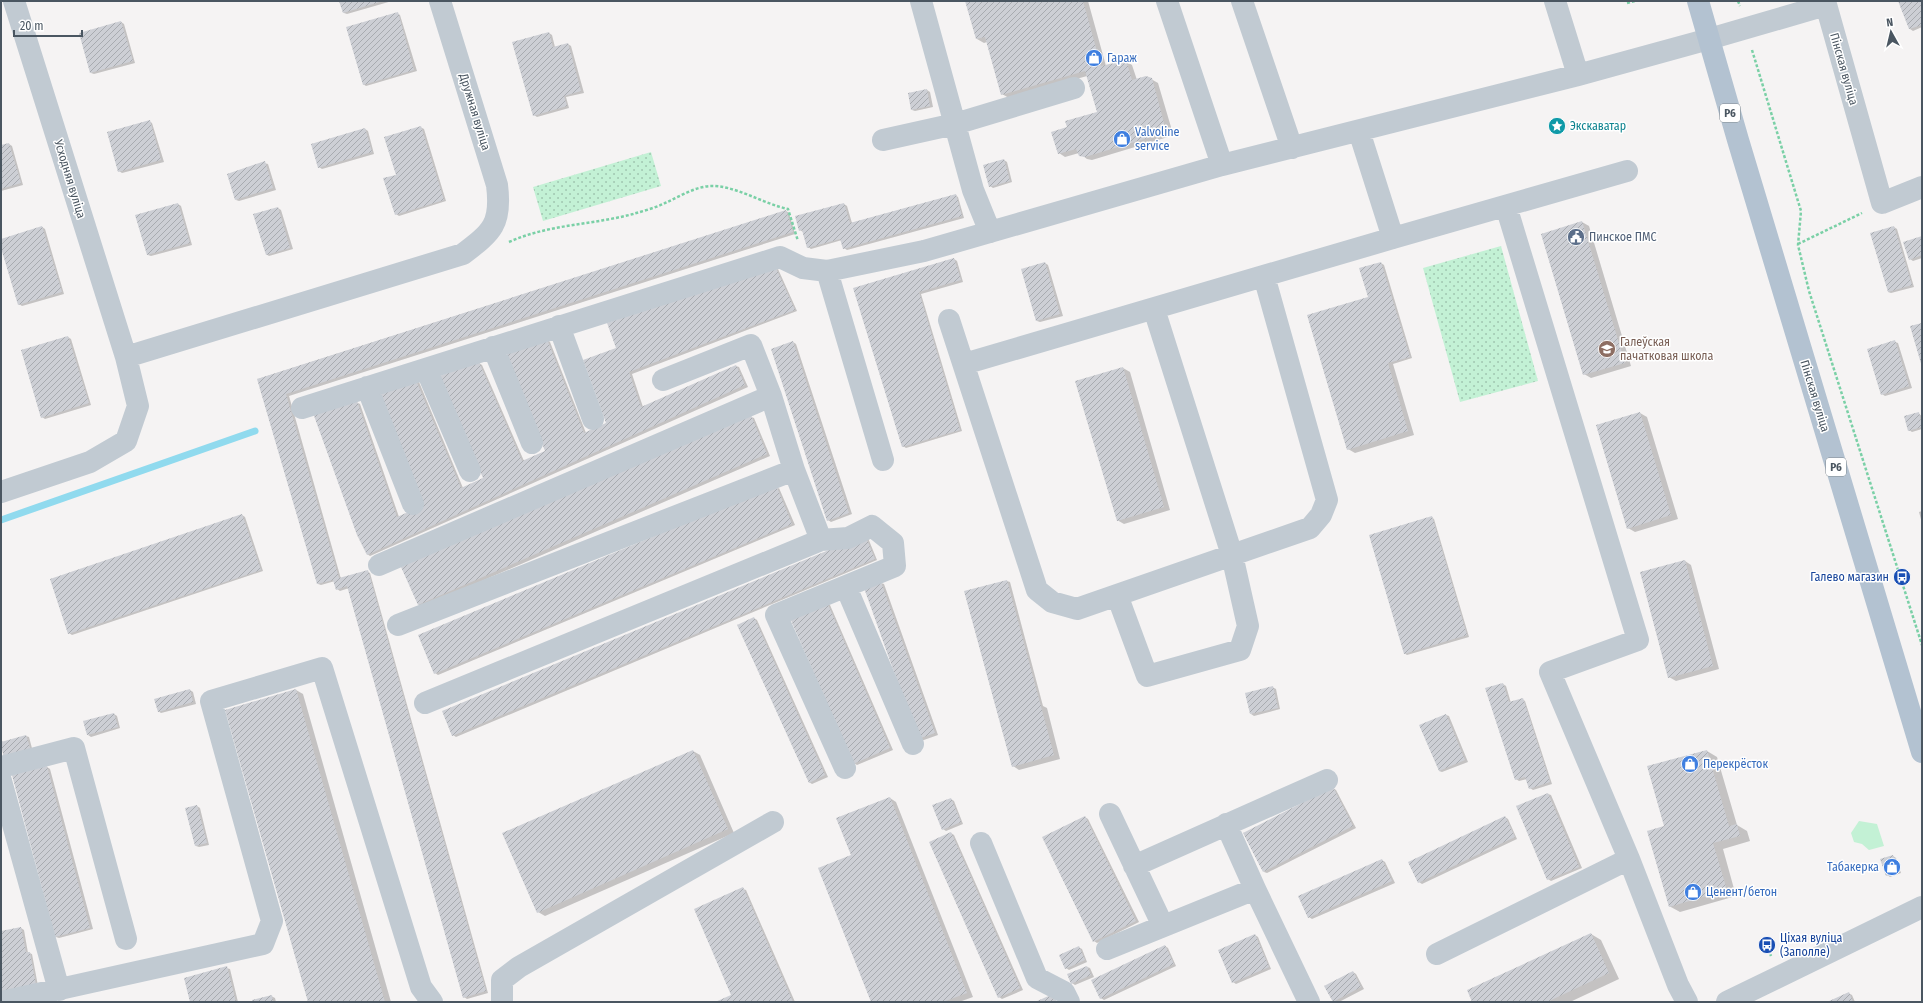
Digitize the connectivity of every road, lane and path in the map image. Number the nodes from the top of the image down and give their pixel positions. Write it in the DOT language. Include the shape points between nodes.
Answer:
graph roads {
  1 [pos="14,1"];
  2 [pos="440,1"];
  3 [pos="921,1"];
  4 [pos="1167,1"];
  5 [pos="1242,1"];
  6 [pos="1555,1"];
  7 [pos="1635,1"];
  8 [pos="1698,1"];
  9 [pos="1738,1"];
  10 [pos="1627,3"];
  11 [pos="1826,3"];
  12 [pos="1746,28"];
  13 [pos="1709,39"];
  14 [pos="1578,74"];
  15 [pos="1074,88"];
  16 [pos="955,124"];
  17 [pos="1359,131"];
  18 [pos="883,140"];
  19 [pos="1292,148"];
  20 [pos="1222,165"];
  21 [pos="1628,171"];
  22 [pos="1922,187"];
  23 [pos="1882,203"];
  24 [pos="1506,206"];
  25 [pos="990,232"];
  26 [pos="487,233"];
  27 [pos="1393,238"];
  28 [pos="1798,245"];
  29 [pos="803,268"];
  30 [pos="827,271"];
  31 [pos="1264,276"];
  32 [pos="1154,309"];
  33 [pos="949,320"];
  34 [pos="559,326"];
  35 [pos="493,347"];
  36 [pos="126,357"];
  37 [pos="964,364"];
  38 [pos="426,369"];
  39 [pos="663,380"];
  40 [pos="367,387"];
  41 [pos="771,396"];
  42 [pos="302,408"];
  43 [pos="593,419"];
  44 [pos="532,443"];
  45 [pos="883,460"];
  46 [pos="794,470"];
  47 [pos="470,471"];
  48 [pos="1,492"];
  49 [pos="412,504"];
  50 [pos="821,540"];
  51 [pos="1232,555"];
  52 [pos="379,565"];
  53 [pos="846,587"];
  54 [pos="1117,595"];
  55 [pos="398,625"];
  56 [pos="1922,644"];
  57 [pos="425,703"];
  58 [pos="913,744"];
  59 [pos="1922,752"];
  60 [pos="1,766"];
  61 [pos="845,768"];
  62 [pos="1327,780"];
  63 [pos="1,781"];
  64 [pos="1110,814"];
  65 [pos="773,822"];
  66 [pos="1226,824"];
  67 [pos="981,843"];
  68 [pos="1630,859"];
  69 [pos="1134,866"];
  70 [pos="1256,889"];
  71 [pos="1922,907"];
  72 [pos="1162,926"];
  73 [pos="126,939"];
  74 [pos="1107,949"];
  75 [pos="1437,954"];
  76 [pos="60,990"];
  77 [pos="1731,1001"];
  78 [pos="1,1002"];
  79 [pos="432,1002"];
  80 [pos="502,1002"];
  81 [pos="1070,1002"];
  82 [pos="1309,1002"];
  83 [pos="1687,1002"];
  1 -- 36 [label="street, Усходняя вуліца"];
  2 -- 26 [label="street, Дружная вуліца" via="497,185 499,205"];
  3 -- 16 [label="street"];
  4 -- 20 [label="street"];
  5 -- 19 [label="street"];
  6 -- 14 [label="street"];
  7 -- 10 [label="path"];
  8 -- 13 [label="main road, Пінская вуліца / Р6"];
  9 -- 12 [label="path"];
  11 -- 12 [label="street, Пінская вуліца"];
  11 -- 23 [label="street, Пінская вуліца"];
  12 -- 13 [label="street, Пінская вуліца"];
  12 -- 28 [label="path" via="1801,211"];
  13 -- 14 [label="street"];
  13 -- 59 [label="main road, Пінская вуліца / Р6"];
  14 -- 17 [label="street"];
  15 -- 16 [label="street"];
  16 -- 18 [label="street"];
  16 -- 25 [label="street" via="973,190"];
  17 -- 19 [label="street"];
  17 -- 27 [label="street"];
  19 -- 20 [label="street"];
  20 -- 25 [label="street"];
  21 -- 24 [label="street"];
  22 -- 23 [label="street"];
  23 -- 28 [label="path"];
  24 -- 27 [label="street"];
  24 -- 68 [label="street" via="1638,640 1550,672"];
  25 -- 30 [label="street" via="924,251"];
  26 -- 29 [label="path" via="490,250 541,230 602,222 634,214 709,186 730,187 788,209"];
  26 -- 36 [label="street" via="463,254"];
  27 -- 31 [label="street"];
  28 -- 56 [label="path" via="1809,291"];
  29 -- 30 [label="street"];
  29 -- 34 [label="street" via="780,257"];
  30 -- 45 [label="street"];
  31 -- 32 [label="street"];
  31 -- 51 [label="street" via="1327,500 1321,515 1310,528"];
  32 -- 37 [label="street"];
  32 -- 51 [label="street"];
  33 -- 37 [label="street"];
  34 -- 35 [label="street"];
  34 -- 43 [label="street"];
  35 -- 38 [label="street"];
  35 -- 44 [label="street"];
  36 -- 48 [label="street, Усходняя вуліца" via="138,406 126,441 90,462"];
  37 -- 54 [label="street" via="1037,590 1052,602 1077,608"];
  38 -- 40 [label="street"];
  38 -- 47 [label="street"];
  39 -- 41 [label="street" via="751,345"];
  40 -- 42 [label="street"];
  40 -- 49 [label="street"];
  41 -- 46 [label="street"];
  41 -- 52 [label="street"];
  46 -- 50 [label="street"];
  46 -- 55 [label="street"];
  50 -- 53 [label="street" via="848,538 872,526 893,543 895,566"];
  50 -- 57 [label="street"];
  51 -- 54 [label="street"];
  51 -- 54 [label="street" via="1248,626 1240,650 1147,676"];
  53 -- 58 [label="street"];
  53 -- 61 [label="street" via="776,615"];
  60 -- 73 [label="street" via="74,748"];
  62 -- 66 [label="street"];
  63 -- 76 [label="street"];
  64 -- 69 [label="street"];
  65 -- 80 [label="street" via="519,967 502,980"];
  66 -- 69 [label="street"];
  66 -- 70 [label="street"];
  67 -- 81 [label="street" via="1037,978 1064,992"];
  68 -- 75 [label="street"];
  68 -- 83 [label="street" via="1678,985"];
  69 -- 72 [label="street"];
  70 -- 72 [label="street"];
  70 -- 82 [label="street"];
  71 -- 77 [label="street"];
  72 -- 74 [label="street"];
  76 -- 78 [label="street"];
  76 -- 79 [label="street" via="263,944 272,921 211,701 322,668 421,987"];
}
